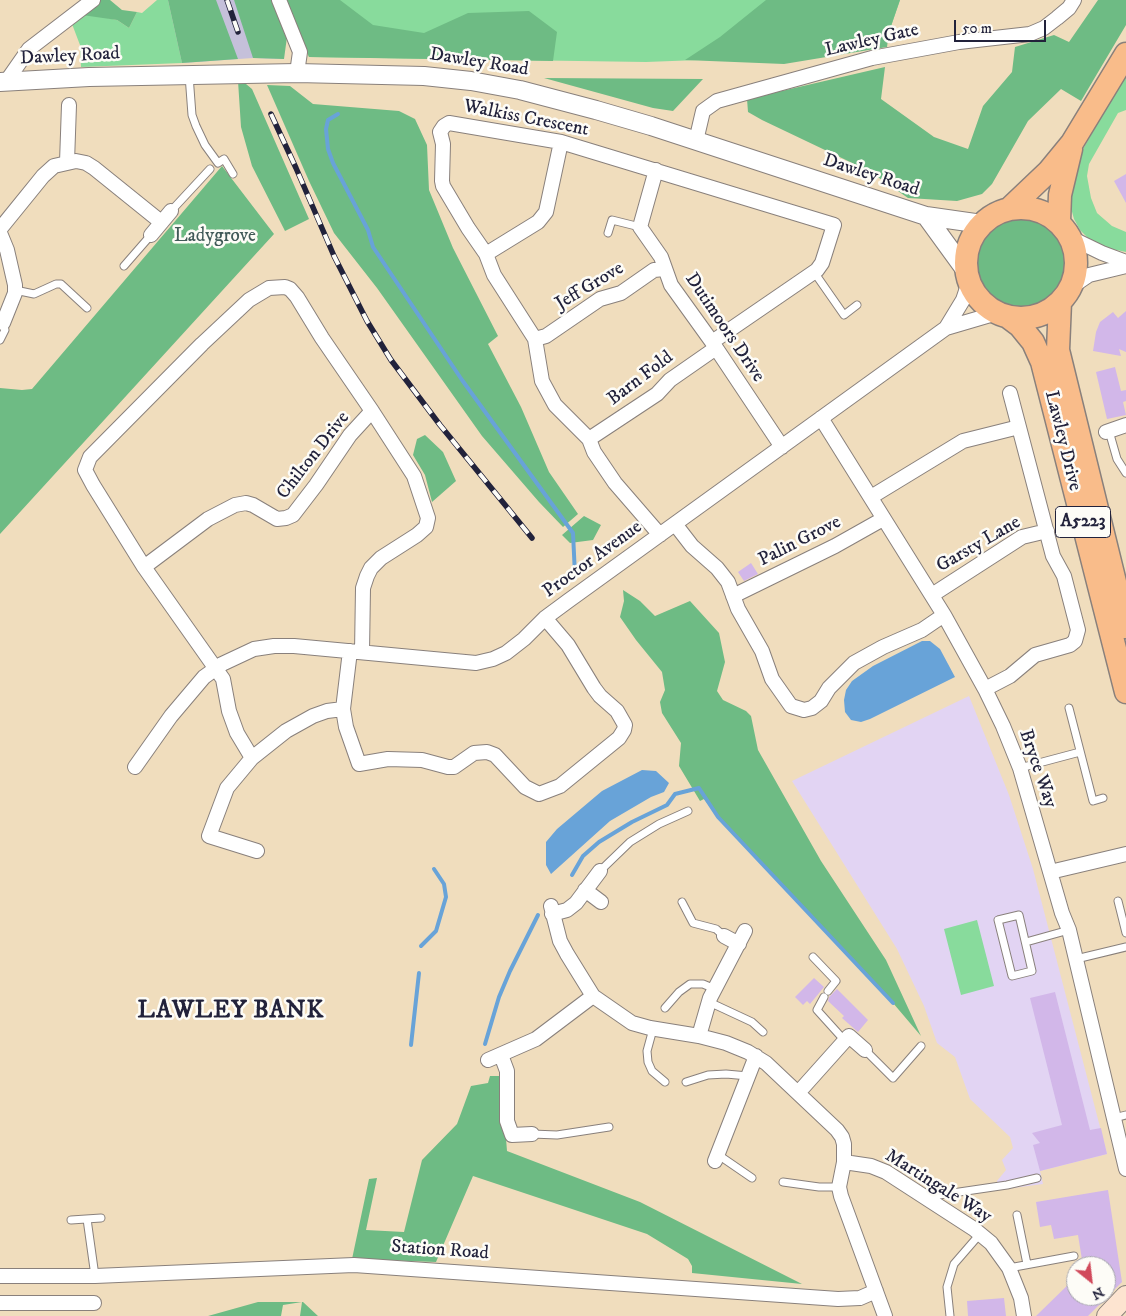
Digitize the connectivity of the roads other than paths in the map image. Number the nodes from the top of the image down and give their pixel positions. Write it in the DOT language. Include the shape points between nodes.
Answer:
graph roads {
  1 [pos="93,0"];
  2 [pos="279,0"];
  3 [pos="1074,0"];
  4 [pos="1126,54"];
  5 [pos="297,73"];
  6 [pos="188,74"];
  7 [pos="3,82"];
  8 [pos="69,105"];
  9 [pos="696,141"];
  10 [pos="561,142"];
  11 [pos="1072,143"];
  12 [pos="68,162"];
  13 [pos="210,169"];
  14 [pos="656,170"];
  15 [pos="233,174"];
  16 [pos="1009,209"];
  17 [pos="171,211"];
  18 [pos="926,216"];
  19 [pos="161,222"];
  20 [pos="982,224"];
  21 [pos="640,227"];
  22 [pos="1065,230"];
  23 [pos="0,231"];
  24 [pos="608,233"];
  25 [pos="151,235"];
  26 [pos="486,254"];
  27 [pos="1126,264"];
  28 [pos="124,266"];
  29 [pos="664,269"];
  30 [pos="814,272"];
  31 [pos="968,276"];
  32 [pos="15,290"];
  33 [pos="1065,295"];
  34 [pos="857,305"];
  35 [pos="87,308"];
  36 [pos="1003,315"];
  37 [pos="3,323"];
  38 [pos="946,328"];
  39 [pos="535,339"];
  40 [pos="0,340"];
  41 [pos="714,345"];
  42 [pos="1010,393"];
  43 [pos="372,411"];
  44 [pos="821,418"];
  45 [pos="1126,426"];
  46 [pos="1019,427"];
  47 [pos="1108,431"];
  48 [pos="589,439"];
  49 [pos="782,447"];
  50 [pos="1126,473"];
  51 [pos="871,498"];
  52 [pos="883,519"];
  53 [pos="675,524"];
  54 [pos="1047,531"];
  55 [pos="660,535"];
  56 [pos="144,567"];
  57 [pos="932,595"];
  58 [pos="733,596"];
  59 [pos="1115,596"];
  60 [pos="944,615"];
  61 [pos="545,618"];
  62 [pos="1126,626"];
  63 [pos="356,651"];
  64 [pos="216,668"];
  65 [pos="985,689"];
  66 [pos="1126,692"];
  67 [pos="1069,708"];
  68 [pos="343,709"];
  69 [pos="1080,752"];
  70 [pos="252,758"];
  71 [pos="135,767"];
  72 [pos="1020,768"];
  73 [pos="1103,798"];
  74 [pos="688,811"];
  75 [pos="258,851"];
  76 [pos="1126,854"];
  77 [pos="600,872"];
  78 [pos="1050,872"];
  79 [pos="585,890"];
  80 [pos="1118,901"];
  81 [pos="601,902"];
  82 [pos="682,902"];
  83 [pos="1069,930"];
  84 [pos="1126,933"];
  85 [pos="724,936"];
  86 [pos="1026,942"];
  87 [pos="1126,948"];
  88 [pos="813,957"];
  89 [pos="1076,959"];
  90 [pos="715,989"];
  91 [pos="593,996"];
  92 [pos="709,1002"];
  93 [pos="665,1008"];
  94 [pos="653,1029"];
  95 [pos="763,1032"];
  96 [pos="699,1036"];
  97 [pos="845,1041"];
  98 [pos="921,1046"];
  99 [pos="865,1050"];
  100 [pos="756,1056"];
  101 [pos="748,1076"];
  102 [pos="665,1082"];
  103 [pos="686,1082"];
  104 [pos="798,1093"];
  105 [pos="1120,1117"];
  106 [pos="609,1127"];
  107 [pos="532,1134"];
  108 [pos="716,1158"];
  109 [pos="844,1162"];
  110 [pos="1126,1169"];
  111 [pos="752,1178"];
  112 [pos="1037,1178"];
  113 [pos="783,1182"];
  114 [pos="840,1187"];
  115 [pos="931,1200"];
  116 [pos="1017,1215"];
  117 [pos="101,1218"];
  118 [pos="87,1219"];
  119 [pos="72,1220"];
  120 [pos="980,1234"];
  121 [pos="1066,1257"];
  122 [pos="1027,1264"];
  123 [pos="1008,1268"];
  124 [pos="0,1276"];
  125 [pos="95,1276"];
  126 [pos="876,1291"];
  127 [pos="1126,1296"];
  128 [pos="0,1303"];
  129 [pos="94,1303"];
  130 [pos="885,1316"];
  131 [pos="950,1316"];
  132 [pos="1024,1316"];
  133 [pos="1107,1316"];
  1 -- 7 [label="street" via="29,49"];
  2 -- 5 [label="street" via="300,52"];
  3 -- 9 [label="street, Lawley Gate" via="1070,8 1044,28 1030,34 959,42 872,58 717,101 703,110"];
  4 -- 11 [label="main road, A5223"];
  5 -- 6 [label="street, Dawley Road"];
  5 -- 9 [label="street, Dawley Road" via="424,76 491,85 596,110"];
  6 -- 7 [label="street, Dawley Road"];
  6 -- 15 [label="lane" via="196,126 218,163 224,159"];
  8 -- 12 [label="street"];
  9 -- 18 [label="street, Dawley Road"];
  10 -- 14 [label="street, Walkiss Crescent"];
  10 -- 26 [label="street" via="546,212 538,222"];
  10 -- 26 [label="street, Walkiss Crescent" via="449,123 440,132 443,186"];
  11 -- 16 [label="main road, A5223" via="1049,171"];
  11 -- 22 [label="main road, A5223" via="1060,195"];
  12 -- 19 [label="street" via="86,163"];
  12 -- 23 [label="street" via="54,166 43,176"];
  13 -- 17 [label="lane"];
  14 -- 21 [label="street"];
  14 -- 30 [label="street, Walkiss Crescent" via="834,225 822,263"];
  16 -- 20 [label="main road, A5223" via="994,214"];
  16 -- 22 [label="main road, A5223" via="1036,210 1048,215"];
  17 -- 19 [label="street"];
  18 -- 20 [label="street, Dawley Road"];
  18 -- 31 [label="street, Dawley Road"];
  19 -- 25 [label="street"];
  20 -- 31 [label="main road, A5223" via="972,238 967,254"];
  21 -- 24 [label="lane" via="612,220"];
  21 -- 29 [label="street, Dutimoors Drive"];
  22 -- 27 [label="street" via="1102,254"];
  22 -- 33 [label="main road, A5223" via="1075,250 1076,263 1075,276"];
  23 -- 32 [label="street"];
  25 -- 28 [label="lane"];
  26 -- 39 [label="street, Walkiss Crescent" via="494,275"];
  27 -- 33 [label="street" via="1089,275"];
  29 -- 39 [label="street, Jeff Grove" via="654,270 621,293 600,299 546,336"];
  29 -- 41 [label="street, Dutimoors Drive" via="670,285"];
  30 -- 34 [label="lane" via="844,315"];
  30 -- 41 [label="street, Walkiss Crescent"];
  31 -- 36 [label="main road, A5223" via="976,296"];
  31 -- 38 [label="street, Proctor Avenue" via="963,300"];
  32 -- 35 [label="lane" via="34,294 61,284"];
  32 -- 37 [label="street"];
  33 -- 36 [label="main road" via="1045,313 1027,318"];
  33 -- 59 [label="main road, Lawley Drive / A5223" via="1058,350"];
  36 -- 38 [label="street, Proctor Avenue"];
  36 -- 59 [label="main road, Lawley Drive / A5223" via="1020,326 1033,342 1042,362"];
  37 -- 40 [label="lane" via="5,330"];
  38 -- 44 [label="street, Proctor Avenue"];
  39 -- 48 [label="street, Walkiss Crescent" via="542,381 555,405"];
  41 -- 48 [label="street, Barn Fold" via="657,394"];
  41 -- 49 [label="street, Dutimoors Drive"];
  42 -- 46 [label="street"];
  43 -- 56 [label="street, Chilton Drive" via="350,435 293,515 277,519 254,505 235,505 208,519"];
  43 -- 56 [label="street" via="297,297 285,287 278,286 260,292 202,344 90,457 86,465 93,485"];
  43 -- 63 [label="street, Chilton Drive" via="414,476 428,518 426,527 417,536 371,568 363,588"];
  44 -- 49 [label="street, Proctor Avenue"];
  44 -- 51 [label="street, Bryce Way"];
  45 -- 47 [label="street"];
  46 -- 51 [label="street" via="963,441"];
  46 -- 54 [label="street"];
  47 -- 50 [label="lane" via="1117,459"];
  48 -- 55 [label="street, Walkiss Crescent" via="615,483"];
  49 -- 53 [label="street, Proctor Avenue"];
  51 -- 52 [label="street, Bryce Way"];
  52 -- 57 [label="street, Bryce Way"];
  52 -- 58 [label="street, Palin Grove"];
  53 -- 55 [label="street, Proctor Avenue"];
  53 -- 58 [label="street" via="692,546 717,568 728,582"];
  54 -- 57 [label="street, Garsty Lane" via="1022,537"];
  54 -- 65 [label="street" via="1053,556 1064,576 1078,630 1076,638 1068,646 1035,655 1010,676"];
  55 -- 61 [label="street, Proctor Avenue"];
  56 -- 64 [label="street"];
  57 -- 60 [label="street, Bryce Way"];
  58 -- 60 [label="street" via="762,650 772,679 791,706 804,710 821,701 854,663 922,630"];
  59 -- 62 [label="main road, Lawley Drive / A5223"];
  59 -- 66 [label="main road, Lawley Drive / A5223"];
  60 -- 65 [label="street, Bryce Way"];
  61 -- 63 [label="street, Proctor Avenue" via="506,653 476,663"];
  61 -- 68 [label="street, Chilton Drive" via="568,645 594,688 617,711 625,725 619,738 560,786 539,794 532,792 495,754 487,752 474,753 454,767 422,760 388,759 359,764"];
  63 -- 64 [label="street, Proctor Avenue" via="274,646 254,649"];
  63 -- 68 [label="street, Chilton Drive"];
  64 -- 70 [label="street" via="223,679 237,733"];
  64 -- 71 [label="street, Proctor Avenue" via="184,699"];
  65 -- 72 [label="street, Bryce Way"];
  67 -- 69 [label="lane"];
  68 -- 70 [label="street" via="327,711 296,725"];
  69 -- 72 [label="lane"];
  69 -- 73 [label="lane" via="1092,800"];
  70 -- 75 [label="street" via="227,788 209,836"];
  72 -- 78 [label="street, Bryce Way"];
  74 -- 77 [label="lane" via="630,842"];
  76 -- 78 [label="street"];
  77 -- 79 [label="street"];
  78 -- 83 [label="street, Bryce Way"];
  79 -- 81 [label="street"];
  79 -- 91 [label="street" via="567,910 551,910 567,954"];
  80 -- 84 [label="lane"];
  82 -- 85 [label="lane" via="693,924 716,929"];
  83 -- 86 [label="lane"];
  83 -- 89 [label="street, Bryce Way"];
  85 -- 90 [label="street" via="742,937"];
  86 -- 86 [label="lane" via="1032,971 1012,976 998,920 1019,915"];
  87 -- 89 [label="lane"];
  88 -- 97 [label="lane" via="836,981 817,1010"];
  89 -- 105 [label="street, Bryce Way"];
  90 -- 92 [label="street"];
  90 -- 93 [label="lane" via="703,984 690,984"];
  91 -- 94 [label="street" via="632,1023"];
  91 -- 107 [label="street" via="536,1039 495,1058 507,1071 507,1120 512,1135"];
  92 -- 95 [label="lane" via="752,1022"];
  92 -- 96 [label="street"];
  94 -- 96 [label="street"];
  94 -- 102 [label="lane" via="647,1051 648,1062 652,1071"];
  96 -- 100 [label="street"];
  97 -- 99 [label="street" via="849,1036"];
  97 -- 104 [label="street"];
  98 -- 99 [label="lane" via="893,1078"];
  100 -- 101 [label="street"];
  100 -- 104 [label="street"];
  101 -- 103 [label="lane" via="708,1075"];
  101 -- 108 [label="street"];
  104 -- 109 [label="street" via="842,1137"];
  105 -- 110 [label="street, Bryce Way"];
  106 -- 107 [label="lane" via="557,1135"];
  108 -- 111 [label="lane"];
  109 -- 114 [label="street"];
  109 -- 115 [label="street, Martingale Way" via="886,1172"];
  112 -- 115 [label="lane" via="939,1195"];
  113 -- 114 [label="lane" via="818,1188"];
  114 -- 126 [label="street"];
  115 -- 120 [label="street, Martingale Way"];
  116 -- 122 [label="lane"];
  117 -- 118 [label="lane"];
  118 -- 119 [label="lane"];
  118 -- 125 [label="lane"];
  120 -- 123 [label="street, Martingale Way" via="991,1243"];
  120 -- 131 [label="lane" via="954,1264 947,1287"];
  121 -- 122 [label="lane"];
  122 -- 123 [label="lane"];
  123 -- 132 [label="street, Martingale Way" via="1021,1298"];
  124 -- 125 [label="street, Station Road"];
  125 -- 126 [label="street, Station Road" via="354,1264 838,1299 860,1298"];
  126 -- 130 [label="street"];
  127 -- 133 [label="main road"];
  128 -- 129 [label="street"];
}
